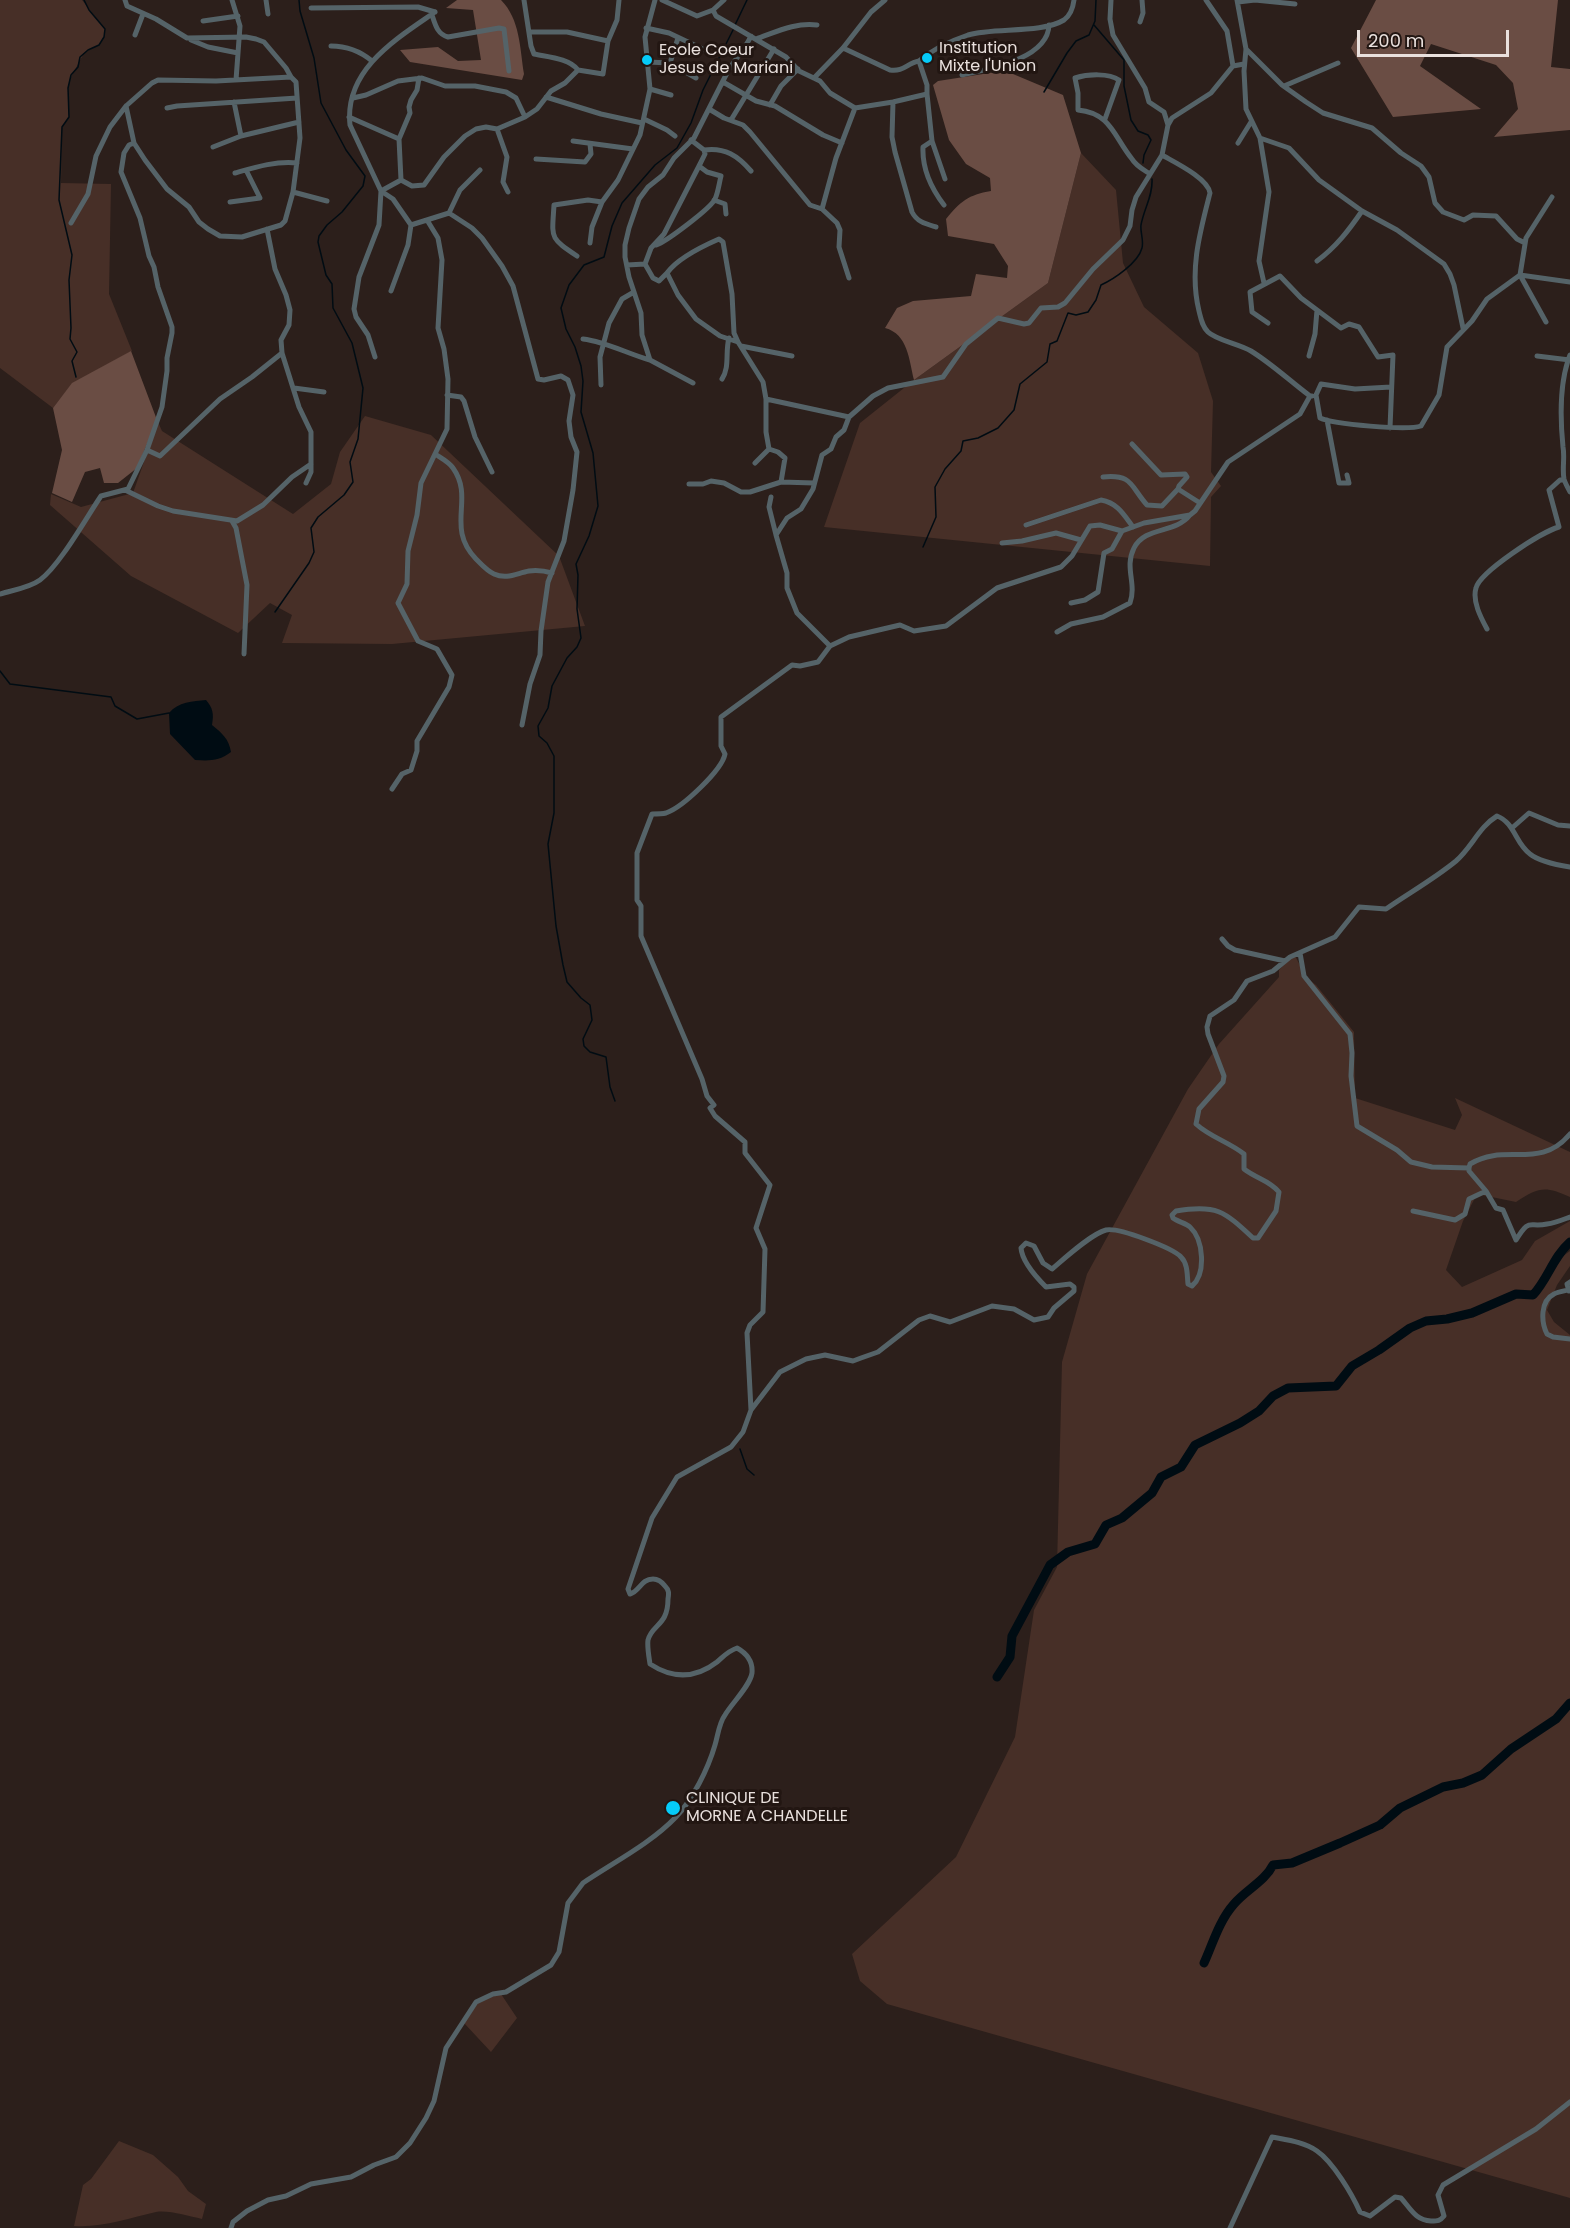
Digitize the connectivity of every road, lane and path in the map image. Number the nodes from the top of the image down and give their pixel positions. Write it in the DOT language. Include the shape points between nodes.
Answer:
graph roads {
  1 [pos="125,0"];
  2 [pos="232,0"];
  3 [pos="266,0"];
  4 [pos="394,0"];
  5 [pos="524,0"];
  6 [pos="619,0"];
  7 [pos="655,0"];
  8 [pos="662,0"];
  9 [pos="724,0"];
  10 [pos="885,0"];
  11 [pos="1074,0"];
  12 [pos="1111,0"];
  13 [pos="1142,0"];
  14 [pos="1206,0"];
  15 [pos="1238,1"];
  16 [pos="1295,4"];
  17 [pos="393,7"];
  18 [pos="417,7"];
  19 [pos="311,8"];
  20 [pos="434,13"];
  21 [pos="715,13"];
  22 [pos="143,14"];
  23 [pos="268,14"];
  24 [pos="238,16"];
  25 [pos="203,21"];
  26 [pos="420,22"];
  27 [pos="1140,22"];
  28 [pos="817,25"];
  29 [pos="1049,25"];
  30 [pos="646,27"];
  31 [pos="529,32"];
  32 [pos="135,35"];
  33 [pos="240,37"];
  34 [pos="754,37"];
  35 [pos="187,38"];
  36 [pos="678,38"];
  37 [pos="608,41"];
  38 [pos="331,46"];
  39 [pos="843,48"];
  40 [pos="774,49"];
  41 [pos="1246,49"];
  42 [pos="707,51"];
  43 [pos="238,53"];
  44 [pos="919,61"];
  45 [pos="372,62"];
  46 [pos="648,62"];
  47 [pos="670,63"];
  48 [pos="1338,63"];
  49 [pos="1244,64"];
  50 [pos="1233,66"];
  51 [pos="798,69"];
  52 [pos="578,70"];
  53 [pos="509,71"];
  54 [pos="962,75"];
  55 [pos="291,77"];
  56 [pos="419,78"];
  57 [pos="696,78"];
  58 [pos="814,78"];
  59 [pos="236,80"];
  60 [pos="723,82"];
  61 [pos="1284,86"];
  62 [pos="650,89"];
  63 [pos="927,94"];
  64 [pos="670,95"];
  65 [pos="745,96"];
  66 [pos="546,97"];
  67 [pos="297,98"];
  68 [pos="353,98"];
  69 [pos="234,102"];
  70 [pos="892,102"];
  71 [pos="770,105"];
  72 [pos="126,106"];
  73 [pos="167,108"];
  74 [pos="855,108"];
  75 [pos="709,109"];
  76 [pos="350,117"];
  77 [pos="525,117"];
  78 [pos="1105,119"];
  79 [pos="731,120"];
  80 [pos="643,121"];
  81 [pos="299,122"];
  82 [pos="1251,122"];
  83 [pos="1168,125"];
  84 [pos="498,129"];
  85 [pos="241,136"];
  86 [pos="675,136"];
  87 [pos="1260,138"];
  88 [pos="399,139"];
  89 [pos="692,140"];
  90 [pos="573,141"];
  91 [pos="932,141"];
  92 [pos="134,143"];
  93 [pos="842,143"];
  94 [pos="1239,143"];
  95 [pos="590,144"];
  96 [pos="213,147"];
  97 [pos="633,149"];
  98 [pos="704,150"];
  99 [pos="1162,154"];
  100 [pos="537,159"];
  101 [pos="297,163"];
  102 [pos="699,166"];
  103 [pos="246,170"];
  104 [pos="480,170"];
  105 [pos="751,171"];
  106 [pos="236,173"];
  107 [pos="1150,174"];
  108 [pos="945,179"];
  109 [pos="401,180"];
  110 [pos="381,191"];
  111 [pos="293,192"];
  112 [pos="508,192"];
  113 [pos="1552,197"];
  114 [pos="714,200"];
  115 [pos="327,201"];
  116 [pos="230,202"];
  117 [pos="602,202"];
  118 [pos="944,205"];
  119 [pos="822,209"];
  120 [pos="1362,211"];
  121 [pos="449,213"];
  122 [pos="726,214"];
  123 [pos="427,220"];
  124 [pos="71,224"];
  125 [pos="411,225"];
  126 [pos="936,227"];
  127 [pos="267,229"];
  128 [pos="590,243"];
  129 [pos="1525,243"];
  130 [pos="654,245"];
  131 [pos="577,256"];
  132 [pos="1317,261"];
  133 [pos="645,264"];
  134 [pos="627,265"];
  135 [pos="667,273"];
  136 [pos="1520,275"];
  137 [pos="849,278"];
  138 [pos="1570,282"];
  139 [pos="1264,283"];
  140 [pos="391,291"];
  141 [pos="634,292"];
  142 [pos="1317,310"];
  143 [pos="1546,322"];
  144 [pos="1268,323"];
  145 [pos="1463,328"];
  146 [pos="729,338"];
  147 [pos="583,339"];
  148 [pos="604,343"];
  149 [pos="739,344"];
  150 [pos="282,353"];
  151 [pos="792,356"];
  152 [pos="1309,356"];
  153 [pos="1537,356"];
  154 [pos="375,357"];
  155 [pos="1569,358"];
  156 [pos="650,360"];
  157 [pos="722,379"];
  158 [pos="693,383"];
  159 [pos="601,385"];
  160 [pos="1391,387"];
  161 [pos="294,388"];
  162 [pos="324,392"];
  163 [pos="447,394"];
  164 [pos="1313,395"];
  165 [pos="766,399"];
  166 [pos="849,417"];
  167 [pos="1327,420"];
  168 [pos="1390,428"];
  169 [pos="1132,444"];
  170 [pos="1567,445"];
  171 [pos="769,449"];
  172 [pos="147,450"];
  173 [pos="435,454"];
  174 [pos="755,463"];
  175 [pos="312,464"];
  176 [pos="492,472"];
  177 [pos="1347,475"];
  178 [pos="1103,477"];
  179 [pos="1564,480"];
  180 [pos="781,482"];
  181 [pos="306,483"];
  182 [pos="814,483"];
  183 [pos="689,484"];
  184 [pos="1178,489"];
  185 [pos="125,490"];
  186 [pos="1570,492"];
  187 [pos="771,497"];
  188 [pos="1200,504"];
  189 [pos="1190,515"];
  190 [pos="232,521"];
  191 [pos="1026,525"];
  192 [pos="1133,527"];
  193 [pos="1122,531"];
  194 [pos="776,535"];
  195 [pos="1082,540"];
  196 [pos="1002,543"];
  197 [pos="552,573"];
  198 [pos="0,594"];
  199 [pos="1071,603"];
  200 [pos="1487,629"];
  201 [pos="1057,632"];
  202 [pos="830,646"];
  203 [pos="244,654"];
  204 [pos="522,725"];
  205 [pos="392,789"];
  206 [pos="1570,826"];
  207 [pos="1512,828"];
  208 [pos="1570,867"];
  209 [pos="1222,939"];
  210 [pos="1300,953"];
  211 [pos="1285,961"];
  212 [pos="1570,1134"];
  213 [pos="1469,1168"];
  214 [pos="1486,1191"];
  215 [pos="1413,1211"];
  216 [pos="1570,1217"];
  217 [pos="1570,1282"];
  218 [pos="1569,1291"];
  219 [pos="1570,1339"];
  220 [pos="751,1410"];
  221 [pos="1570,2102"];
  222 [pos="231,2228"];
  223 [pos="1230,2228"];
  1 -- 22 [label="street" via="127,6"];
  2 -- 24 [label="street"];
  3 -- 23 [label="street"];
  4 -- 17 [label="street"];
  5 -- 31 [label="street"];
  6 -- 37 [label="street" via="617,20"];
  7 -- 30 [label="street"];
  8 -- 21 [label="street" via="697,16"];
  9 -- 21 [label="street"];
  10 -- 39 [label="street"];
  11 -- 29 [label="street" via="1070,14"];
  12 -- 83 [label="street" via="1113,35 1145,88 1149,102 1164,112"];
  13 -- 27 [label="street"];
  14 -- 50 [label="street" via="1227,32"];
  15 -- 16 [label="street"];
  15 -- 41 [label="street"];
  17 -- 18 [label="street"];
  17 -- 19 [label="street"];
  18 -- 20 [label="street"];
  18 -- 26 [label="street"];
  20 -- 26 [label="street"];
  20 -- 53 [label="street" via="437,30 448,37 502,28"];
  21 -- 34 [label="street"];
  22 -- 32 [label="street"];
  22 -- 35 [label="street"];
  24 -- 25 [label="street"];
  24 -- 33 [label="street"];
  26 -- 45 [label="street"];
  28 -- 34 [label="street" via="795,25"];
  29 -- 44 [label="street" via="970,35 931,51"];
  29 -- 54 [label="street" via="1048,34 1030,55"];
  30 -- 36 [label="street"];
  30 -- 46 [label="street"];
  31 -- 37 [label="street" via="567,32"];
  31 -- 52 [label="street" via="534,54 574,64"];
  33 -- 35 [label="street"];
  33 -- 43 [label="street"];
  33 -- 55 [label="street" via="264,42"];
  34 -- 40 [label="street"];
  34 -- 60 [label="street"];
  35 -- 43 [label="street"];
  36 -- 42 [label="street"];
  36 -- 47 [label="street"];
  37 -- 52 [label="street" via="603,74"];
  38 -- 45 [label="street" via="349,48"];
  39 -- 44 [label="street" via="890,70 898,71"];
  39 -- 58 [label="street"];
  40 -- 51 [label="street"];
  40 -- 65 [label="street"];
  41 -- 49 [label="street"];
  41 -- 61 [label="street"];
  43 -- 59 [label="street"];
  44 -- 63 [label="street"];
  45 -- 68 [label="street" via="358,79"];
  46 -- 47 [label="street"];
  46 -- 62 [label="street"];
  47 -- 57 [label="street"];
  48 -- 61 [label="street"];
  49 -- 50 [label="street"];
  49 -- 82 [label="street" via="1246,109"];
  50 -- 83 [label="street" via="1211,93 1172,118"];
  51 -- 58 [label="street"];
  51 -- 71 [label="street"];
  52 -- 66 [label="street"];
  55 -- 59 [label="street"];
  55 -- 67 [label="street" via="296,82"];
  56 -- 68 [label="street" via="398,81"];
  56 -- 77 [label="street" via="445,86 506,92 516,98"];
  56 -- 88 [label="street"];
  58 -- 74 [label="street"];
  59 -- 72 [label="street" via="158,80"];
  60 -- 65 [label="street"];
  60 -- 75 [label="street"];
  61 -- 129 [label="street" via="1323,113 1372,128 1421,166 1429,177 1435,203 1443,212 1464,220 1473,215 1496,216"];
  62 -- 64 [label="street"];
  62 -- 80 [label="street"];
  63 -- 70 [label="street"];
  63 -- 91 [label="street"];
  65 -- 71 [label="street"];
  65 -- 79 [label="street"];
  66 -- 77 [label="street"];
  66 -- 80 [label="street" via="601,114"];
  67 -- 69 [label="street"];
  67 -- 81 [label="street"];
  68 -- 76 [label="street"];
  69 -- 73 [label="street"];
  69 -- 85 [label="street"];
  70 -- 74 [label="street"];
  70 -- 126 [label="street" via="892,137 912,212 922,223"];
  71 -- 93 [label="street"];
  72 -- 92 [label="street"];
  72 -- 124 [label="street" via="96,156 88,194"];
  74 -- 93 [label="street"];
  75 -- 79 [label="street"];
  75 -- 89 [label="street"];
  76 -- 88 [label="street"];
  76 -- 110 [label="street" via="350,125"];
  77 -- 84 [label="street"];
  78 -- 78 [label="street" via="1078,110 1075,78 1114,76 1119,80"];
  78 -- 107 [label="street" via="1133,161"];
  79 -- 119 [label="street" via="750,132 810,205"];
  80 -- 86 [label="street"];
  80 -- 97 [label="street"];
  81 -- 85 [label="street"];
  81 -- 101 [label="street"];
  82 -- 87 [label="street"];
  82 -- 94 [label="street"];
  83 -- 99 [label="street"];
  84 -- 109 [label="street" via="476,129 465,136 424,185 412,186"];
  84 -- 112 [label="street" via="507,157 503,182"];
  85 -- 96 [label="street"];
  87 -- 120 [label="street" via="1289,148 1319,180"];
  87 -- 139 [label="street" via="1269,192 1259,261"];
  88 -- 109 [label="street"];
  89 -- 98 [label="street"];
  89 -- 134 [label="street" via="639,199 625,245"];
  90 -- 95 [label="street"];
  91 -- 108 [label="street"];
  91 -- 118 [label="street" via="922,149 924,164 933,191"];
  92 -- 127 [label="street" via="167,189 208,229 231,237"];
  92 -- 172 [label="street" via="124,153 121,172 140,218 172,327 164,398"];
  93 -- 119 [label="street"];
  95 -- 97 [label="street"];
  95 -- 100 [label="street" via="591,154 585,162"];
  97 -- 117 [label="street"];
  98 -- 102 [label="street"];
  98 -- 105 [label="street" via="733,154"];
  99 -- 107 [label="street"];
  99 -- 164 [label="street" via="1210,188 1195,260 1197,304 1203,325 1213,336 1250,351"];
  101 -- 103 [label="street" via="282,162"];
  101 -- 111 [label="street"];
  102 -- 114 [label="street" via="721,177"];
  102 -- 130 [label="street" via="664,234"];
  103 -- 106 [label="street"];
  103 -- 116 [label="street" via="260,198"];
  104 -- 121 [label="street" via="460,190"];
  107 -- 166 [label="street" via="1136,197 1123,240 1065,303 1041,308 1029,323 998,318 966,344 943,377 888,388"];
  109 -- 110 [label="street"];
  110 -- 125 [label="street" via="393,199"];
  110 -- 154 [label="street" via="379,225 359,277 354,309"];
  111 -- 115 [label="street"];
  111 -- 127 [label="street" via="285,221"];
  113 -- 129 [label="street"];
  114 -- 122 [label="street" via="725,204"];
  114 -- 130 [label="street" via="680,230"];
  117 -- 128 [label="street"];
  117 -- 131 [label="street" via="554,205 556,242"];
  119 -- 137 [label="street" via="840,230 839,247"];
  120 -- 132 [label="street" via="1346,234"];
  120 -- 145 [label="street" via="1397,230 1444,264"];
  121 -- 123 [label="street"];
  121 -- 197 [label="street" via="482,238 513,286 538,379 561,376 568,380 573,395 569,421 576,462 567,528"];
  123 -- 125 [label="street"];
  123 -- 163 [label="street" via="438,237 442,260 438,328 444,349"];
  125 -- 140 [label="street"];
  127 -- 150 [label="street" via="272,262 290,310"];
  129 -- 136 [label="street"];
  130 -- 133 [label="street"];
  133 -- 134 [label="street"];
  133 -- 135 [label="street" via="653,278 659,280"];
  134 -- 141 [label="street"];
  135 -- 146 [label="street" via="696,319"];
  135 -- 149 [label="street" via="704,245 719,239 723,242 734,333"];
  136 -- 138 [label="street"];
  136 -- 143 [label="street"];
  136 -- 145 [label="street" via="1488,299"];
  139 -- 142 [label="street" via="1280,276"];
  139 -- 144 [label="street" via="1250,292 1250,303 1252,312"];
  141 -- 148 [label="street" via="622,299 616,309"];
  141 -- 156 [label="street"];
  142 -- 152 [label="street"];
  142 -- 160 [label="street" via="1341,328 1349,324 1359,327 1378,357 1393,355"];
  145 -- 168 [label="street" via="1445,351 1439,395 1423,423 1416,428"];
  146 -- 149 [label="street"];
  146 -- 157 [label="street"];
  147 -- 148 [label="street"];
  148 -- 156 [label="street"];
  148 -- 159 [label="street"];
  149 -- 151 [label="street"];
  149 -- 165 [label="street" via="763,382"];
  150 -- 161 [label="street"];
  150 -- 172 [label="street" via="220,399 165,453 157,456"];
  153 -- 155 [label="street"];
  155 -- 170 [label="street" via="1562,397 1561,438"];
  156 -- 158 [label="street"];
  160 -- 164 [label="street" via="1321,384"];
  160 -- 168 [label="street"];
  161 -- 162 [label="street"];
  161 -- 175 [label="street" via="311,432"];
  163 -- 173 [label="street" via="447,429"];
  163 -- 176 [label="street" via="464,401"];
  164 -- 167 [label="street" via="1320,418"];
  164 -- 188 [label="street" via="1300,414 1228,462"];
  165 -- 166 [label="street"];
  165 -- 171 [label="street"];
  166 -- 182 [label="street" via="831,449 822,455"];
  167 -- 168 [label="street"];
  167 -- 177 [label="street" via="1339,483 1349,483"];
  169 -- 184 [label="street" via="1161,475 1185,474 1187,477"];
  170 -- 179 [label="street"];
  171 -- 174 [label="street"];
  171 -- 180 [label="street" via="785,458"];
  172 -- 185 [label="street"];
  173 -- 197 [label="street" via="456,475 462,499 462,537 474,557 493,574 502,576 540,570"];
  173 -- 205 [label="street" via="421,483 408,551 407,584 398,603 418,641 437,649 452,675 417,741 411,770 402,774"];
  175 -- 181 [label="street"];
  175 -- 190 [label="street" via="263,505"];
  178 -- 184 [label="street" via="1117,476 1131,482 1150,506 1162,506"];
  179 -- 186 [label="street"];
  179 -- 200 [label="street" via="1548,490 1558,527 1534,537 1499,563 1476,587 1477,605"];
  180 -- 182 [label="street"];
  180 -- 183 [label="street" via="750,492 711,481"];
  182 -- 194 [label="street" via="801,509 787,518"];
  184 -- 188 [label="street"];
  185 -- 190 [label="street" via="173,511"];
  185 -- 198 [label="street" via="101,496 39,580"];
  187 -- 194 [label="street" via="769,507"];
  188 -- 189 [label="street"];
  189 -- 192 [label="street"];
  189 -- 201 [label="street" via="1175,526 1145,536 1133,549 1130,603 1103,617 1071,624"];
  190 -- 203 [label="street" via="246,576"];
  191 -- 192 [label="street" via="1101,500 1113,503"];
  192 -- 193 [label="street"];
  193 -- 195 [label="street" via="1096,524 1090,526"];
  193 -- 199 [label="street" via="1112,549 1104,553 1098,592"];
  194 -- 202 [label="street" via="796,614"];
  195 -- 196 [label="street" via="1056,533"];
  195 -- 202 [label="street" via="1061,567 997,588 946,626 914,631 900,625"];
  197 -- 204 [label="street" via="545,597 540,655"];
  202 -- 220 [label="street" via="818,662 792,665 721,717 724,762 702,788 666,813 652,814 638,853 641,936 714,1105 710,1108 746,1142 745,1153 770,1185 756,1228 765,1249 763,1312 747,1333"];
  206 -- 207 [label="street" via="1529,813"];
  207 -- 208 [label="street" via="1530,855"];
  207 -- 210 [label="street" via="1497,816 1442,871 1386,909 1359,907 1335,938"];
  209 -- 211 [label="street" via="1235,950"];
  210 -- 211 [label="street"];
  210 -- 213 [label="street" via="1304,976 1350,1034 1353,1100 1359,1129 1412,1162"];
  211 -- 220 [label="street" via="1247,981 1234,1000 1210,1017 1208,1034 1223,1082 1199,1109 1196,1125 1244,1154 1244,1169 1272,1183 1279,1192 1276,1211 1262,1235 1253,1238 1218,1210 1176,1211 1173,1218 1189,1226 1197,1237 1201,1269 1192,1287 1181,1256 1118,1230 1106,1230 1052,1269 1043,1263 1034,1246 1026,1243 1021,1254 1046,1287 1074,1287 1048,1317 1034,1320 1014,1309 992,1306 950,1322 930,1316 919,1320 883,1349 861,1359 825,1355 780,1372"];
  212 -- 213 [label="street" via="1560,1147 1541,1154 1488,1156"];
  213 -- 214 [label="street"];
  214 -- 215 [label="street" via="1469,1199 1464,1214 1455,1220"];
  214 -- 216 [label="street" via="1496,1208 1503,1210 1516,1240 1528,1225"];
  217 -- 218 [label="street"];
  218 -- 219 [label="street" via="1554,1293 1546,1300 1543,1321 1547,1334"];
  220 -- 222 [label="street" via="743,1432 731,1447 677,1477 652,1518 628,1589 630,1594 636,1592 644,1581 652,1579 662,1582 669,1591 668,1612 648,1642 650,1664 658,1670 692,1676 737,1648 746,1653 751,1665 752,1674 723,1717 696,1789 662,1831 575,1891 568,1904 559,1952 551,1965 506,1992 476,2002 446,2048 434,2101 426,2118 396,2157 351,2177 311,2184 268,2200 233,2222"];
  221 -- 223 [label="street" via="1536,2129 1443,2185 1438,2194 1444,2216 1437,2221 1414,2215 1401,2198 1395,2197 1370,2216 1360,2212 1353,2196 1317,2151 1295,2141 1272,2137"];
}
